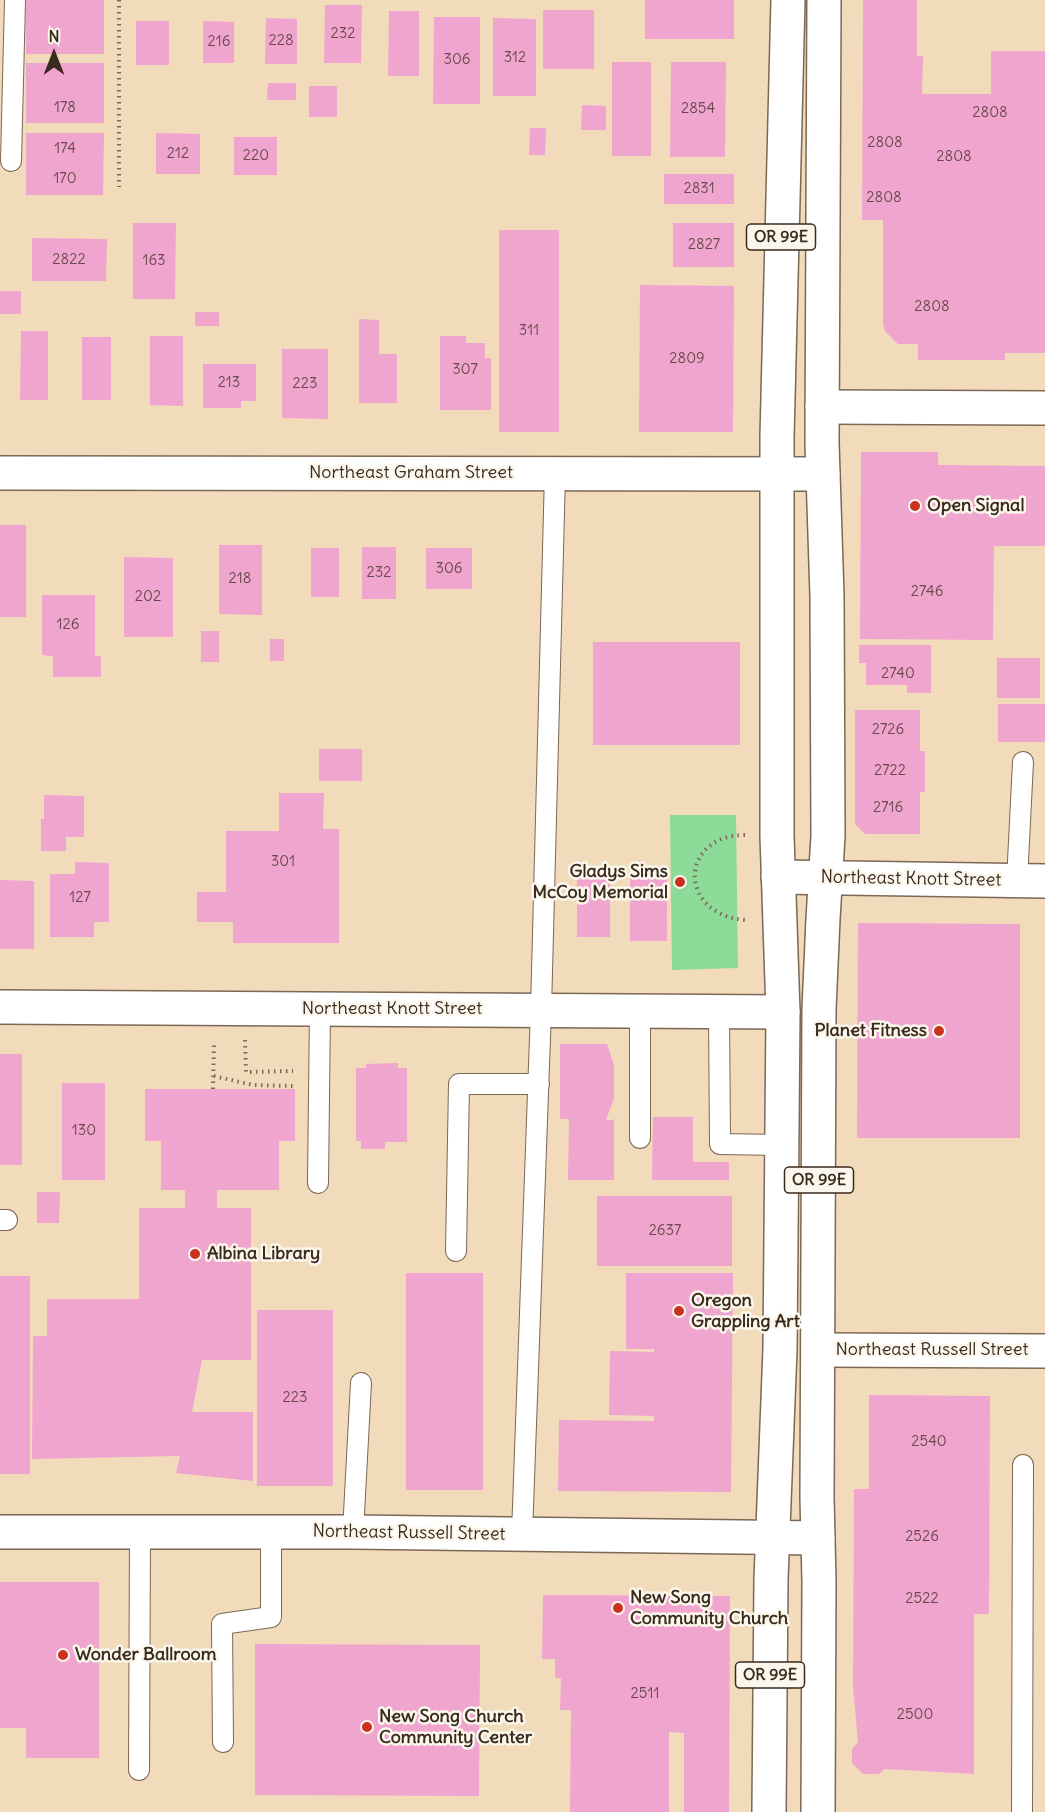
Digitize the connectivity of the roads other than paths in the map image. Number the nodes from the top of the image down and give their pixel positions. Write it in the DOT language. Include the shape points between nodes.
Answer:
graph roads {
  1 [pos="15,0"];
  2 [pos="788,0"];
  3 [pos="824,0"];
  4 [pos="11,161"];
  5 [pos="822,407"];
  6 [pos="1045,408"];
  7 [pos="0,473"];
  8 [pos="555,473"];
  9 [pos="777,474"];
  10 [pos="823,474"];
  11 [pos="1023,762"];
  12 [pos="778,877"];
  13 [pos="825,877"];
  14 [pos="1031,881"];
  15 [pos="0,1007"];
  16 [pos="320,1009"];
  17 [pos="541,1010"];
  18 [pos="640,1010"];
  19 [pos="719,1011"];
  20 [pos="783,1011"];
  21 [pos="539,1084"];
  22 [pos="640,1137"];
  23 [pos="782,1145"];
  24 [pos="318,1183"];
  25 [pos="456,1251"];
  26 [pos="818,1350"];
  27 [pos="1045,1351"];
  28 [pos="361,1383"];
  29 [pos="1023,1465"];
  30 [pos="0,1532"];
  31 [pos="140,1532"];
  32 [pos="271,1532"];
  33 [pos="353,1532"];
  34 [pos="522,1534"];
  35 [pos="772,1538"];
  36 [pos="818,1538"];
  37 [pos="223,1742"];
  38 [pos="140,1770"];
  39 [pos="769,1812"];
  40 [pos="818,1812"];
  41 [pos="1022,1812"];
  1 -- 4 [label="lane"];
  2 -- 9 [label="main road, OR 99E"];
  3 -- 5 [label="main road, OR 99E"];
  5 -- 6 [label="main road"];
  5 -- 10 [label="main road, OR 99E"];
  7 -- 8 [label="main road, Northeast Graham Street"];
  8 -- 9 [label="main road, Northeast Graham Street"];
  8 -- 17 [label="lane"];
  9 -- 10 [label="main road, Northeast Graham Street"];
  9 -- 12 [label="main road, OR 99E"];
  10 -- 13 [label="main road, OR 99E" via="828,700"];
  11 -- 14 [label="lane"];
  12 -- 13 [label="main road, Northeast Knott Street"];
  12 -- 20 [label="main road, OR 99E"];
  13 -- 14 [label="main road, Northeast Knott Street"];
  13 -- 26 [label="main road, OR 99E" via="819,1009"];
  15 -- 16 [label="main road, Northeast Knott Street"];
  16 -- 17 [label="main road, Northeast Knott Street"];
  16 -- 24 [label="lane"];
  17 -- 18 [label="main road, Northeast Knott Street"];
  17 -- 21 [label="lane"];
  18 -- 19 [label="main road, Northeast Knott Street"];
  18 -- 22 [label="lane"];
  19 -- 20 [label="main road, Northeast Knott Street"];
  19 -- 23 [label="lane" via="720,1144"];
  20 -- 23 [label="main road, OR 99E"];
  21 -- 25 [label="lane" via="459,1084"];
  21 -- 34 [label="lane"];
  23 -- 35 [label="main road, OR 99E" via="780,1349"];
  26 -- 27 [label="main road, Northeast Russell Street"];
  26 -- 36 [label="main road, OR 99E"];
  28 -- 33 [label="lane"];
  29 -- 41 [label="lane"];
  30 -- 31 [label="main road, Northeast Russell Street"];
  31 -- 32 [label="main road, Northeast Russell Street"];
  31 -- 38 [label="lane"];
  32 -- 33 [label="main road, Northeast Russell Street"];
  32 -- 37 [label="lane" via="271,1617 222,1624"];
  33 -- 34 [label="main road, Northeast Russell Street"];
  34 -- 35 [label="main road, Northeast Russell Street"];
  35 -- 36 [label="main road, Northeast Russell Street"];
  35 -- 39 [label="main road, OR 99E"];
  36 -- 40 [label="main road, OR 99E"];
}
